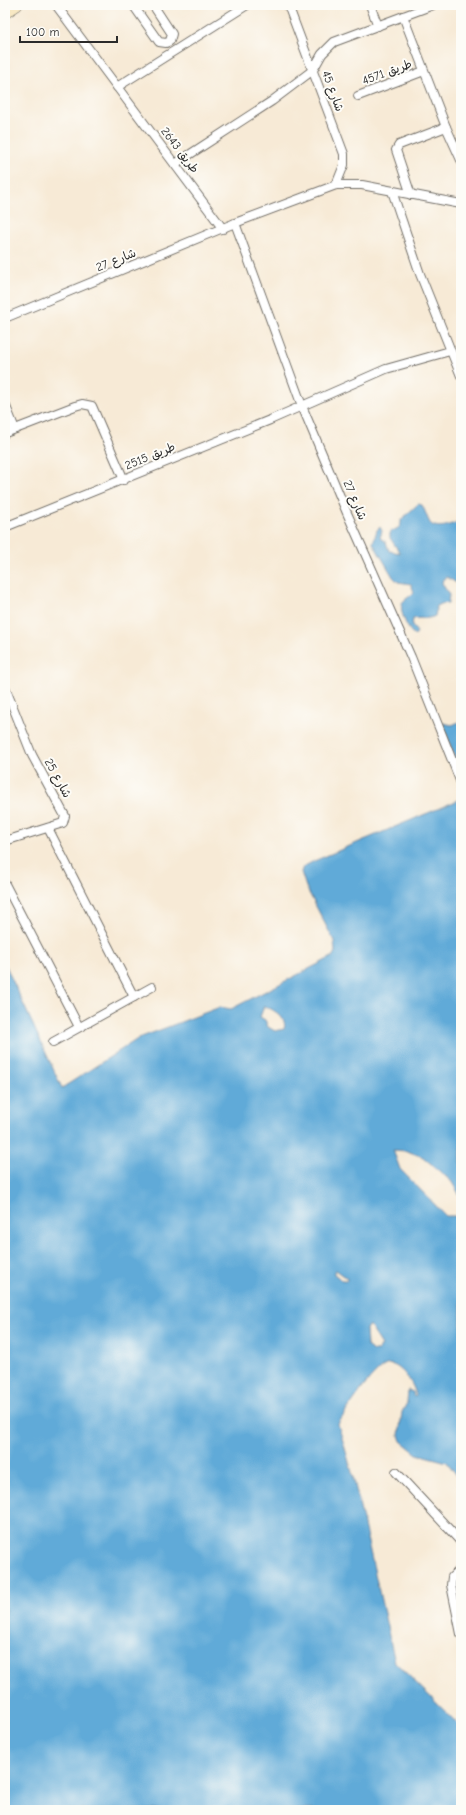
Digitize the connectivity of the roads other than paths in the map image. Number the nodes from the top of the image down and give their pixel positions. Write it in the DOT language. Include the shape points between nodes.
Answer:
graph roads {
  1 [pos="17,5"];
  2 [pos="56,5"];
  3 [pos="133,5"];
  4 [pos="153,5"];
  5 [pos="248,5"];
  6 [pos="288,5"];
  7 [pos="370,5"];
  8 [pos="434,5"];
  9 [pos="5,13"];
  10 [pos="403,16"];
  11 [pos="378,26"];
  12 [pos="313,70"];
  13 [pos="424,71"];
  14 [pos="116,87"];
  15 [pos="358,96"];
  16 [pos="446,127"];
  17 [pos="459,151"];
  18 [pos="461,160"];
  19 [pos="175,164"];
  20 [pos="336,185"];
  21 [pos="392,191"];
  22 [pos="412,195"];
  23 [pos="461,204"];
  24 [pos="235,223"];
  25 [pos="223,229"];
  26 [pos="5,318"];
  27 [pos="450,351"];
  28 [pos="461,376"];
  29 [pos="5,404"];
  30 [pos="302,406"];
  31 [pos="15,429"];
  32 [pos="5,433"];
  33 [pos="124,480"];
  34 [pos="5,527"];
  35 [pos="5,687"];
  36 [pos="461,784"];
  37 [pos="48,828"];
  38 [pos="5,841"];
  39 [pos="5,884"];
  40 [pos="152,987"];
  41 [pos="134,997"];
  42 [pos="79,1027"];
  43 [pos="53,1042"];
  44 [pos="396,1472"];
  45 [pos="461,1542"];
  46 [pos="461,1569"];
  47 [pos="461,1634"];
  1 -- 9 [label="street"];
  2 -- 14 [label="street, طريق 2643"];
  3 -- 4 [label="street" via="158,42 166,43 170,41 172,34"];
  5 -- 14 [label="street"];
  6 -- 12 [label="street, شارع 45"];
  7 -- 11 [label="street"];
  8 -- 10 [label="street"];
  10 -- 11 [label="street"];
  10 -- 13 [label="street"];
  11 -- 12 [label="street" via="334,42 322,54"];
  12 -- 19 [label="street" via="272,101"];
  12 -- 20 [label="street, شارع 45" via="344,154 344,165"];
  13 -- 15 [label="street, طريق 4571"];
  13 -- 16 [label="street"];
  14 -- 19 [label="street, طريق 2643"];
  16 -- 17 [label="street"];
  16 -- 22 [label="street" via="397,147 395,153"];
  17 -- 18 [label="street"];
  19 -- 25 [label="street, طريق 2643"];
  20 -- 21 [label="street, شارع 27" via="356,184"];
  20 -- 24 [label="street, شارع 27"];
  21 -- 22 [label="street, شارع 27"];
  21 -- 27 [label="street"];
  22 -- 23 [label="street, شارع 27"];
  24 -- 25 [label="street, شارع 27"];
  24 -- 30 [label="street, شارع 27"];
  25 -- 26 [label="street, شارع 27"];
  27 -- 28 [label="street"];
  27 -- 30 [label="street, طريق 2515" via="386,369"];
  29 -- 31 [label="street"];
  30 -- 33 [label="street, طريق 2515"];
  30 -- 36 [label="street, شارع 27" via="411,657"];
  31 -- 32 [label="street"];
  31 -- 33 [label="street" via="75,406 92,406"];
  33 -- 34 [label="street, طريق 2515"];
  35 -- 37 [label="street, شارع 25" via="34,760 65,816 65,821"];
  37 -- 38 [label="street, شارع 25"];
  37 -- 41 [label="street"];
  39 -- 42 [label="street"];
  40 -- 41 [label="street"];
  41 -- 42 [label="street"];
  42 -- 43 [label="street"];
  44 -- 45 [label="street"];
  46 -- 47 [label="street" via="452,1577 452,1584"];
}
